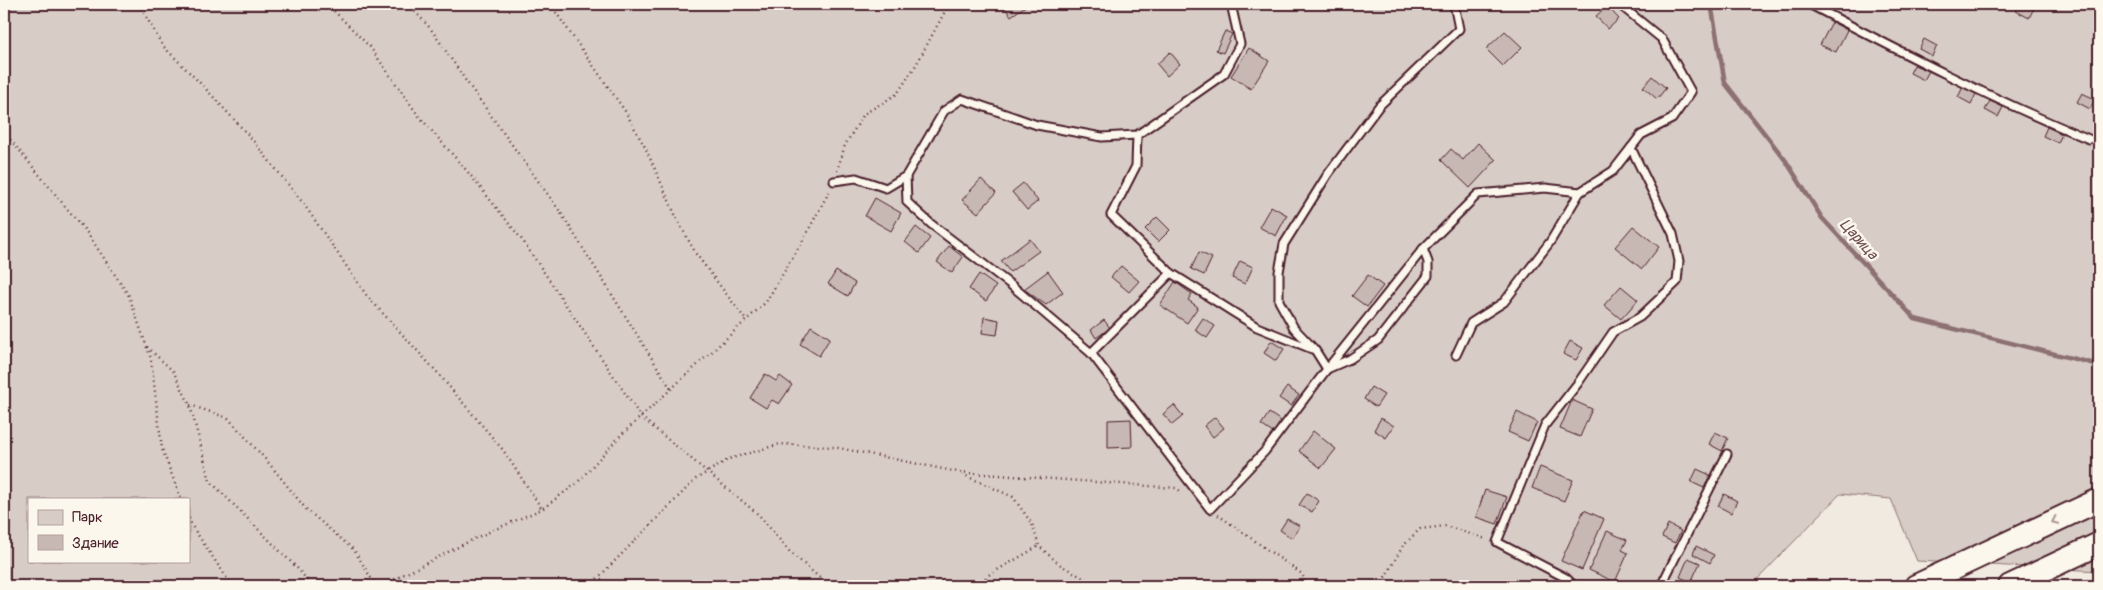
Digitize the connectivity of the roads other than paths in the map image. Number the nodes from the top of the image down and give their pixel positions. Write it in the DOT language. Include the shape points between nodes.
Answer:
graph roads {
  1 [pos="1231,4"];
  2 [pos="1454,4"];
  3 [pos="1620,4"];
  4 [pos="1809,4"];
  5 [pos="1137,134"];
  6 [pos="2089,139"];
  7 [pos="1631,148"];
  8 [pos="906,176"];
  9 [pos="834,181"];
  10 [pos="1580,192"];
  11 [pos="1423,249"];
  12 [pos="1171,273"];
  13 [pos="1315,350"];
  14 [pos="1091,353"];
  15 [pos="1456,355"];
  16 [pos="1327,369"];
  17 [pos="1727,454"];
  18 [pos="2099,500"];
  19 [pos="2099,544"];
  20 [pos="1574,586"];
  21 [pos="1661,586"];
  22 [pos="1916,586"];
  23 [pos="2010,586"];
  1 -- 5 [label="lane" via="1240,44 1224,74"];
  2 -- 13 [label="lane" via="1459,29 1379,106 1328,174 1284,244 1279,272 1279,301 1294,328"];
  3 -- 7 [label="lane" via="1662,38 1691,92 1672,119 1641,135"];
  4 -- 6 [label="lane" via="1894,49"];
  5 -- 8 [label="lane" via="1102,137 1037,125 962,99 944,111"];
  5 -- 12 [label="lane" via="1136,166 1111,215"];
  7 -- 10 [label="lane" via="1613,171"];
  7 -- 20 [label="lane" via="1673,234 1679,261 1677,282 1640,317 1613,332 1545,425 1497,542 1566,578"];
  8 -- 9 [label="lane" via="886,188 856,178"];
  8 -- 14 [label="lane" via="907,202"];
  10 -- 11 [label="lane" via="1545,188 1478,194"];
  10 -- 15 [label="lane" via="1550,242 1504,302 1471,323"];
  11 -- 16 [label="lane"];
  11 -- 16 [label="lane" via="1428,262 1428,276 1378,340 1350,359"];
  12 -- 13 [label="lane" via="1257,327"];
  12 -- 14 [label="lane"];
  13 -- 16 [label="lane"];
  14 -- 16 [label="lane" via="1210,508 1265,451"];
  17 -- 21 [label="lane"];
  18 -- 22 [label="highway, one-way"];
  19 -- 23 [label="highway"];
}
